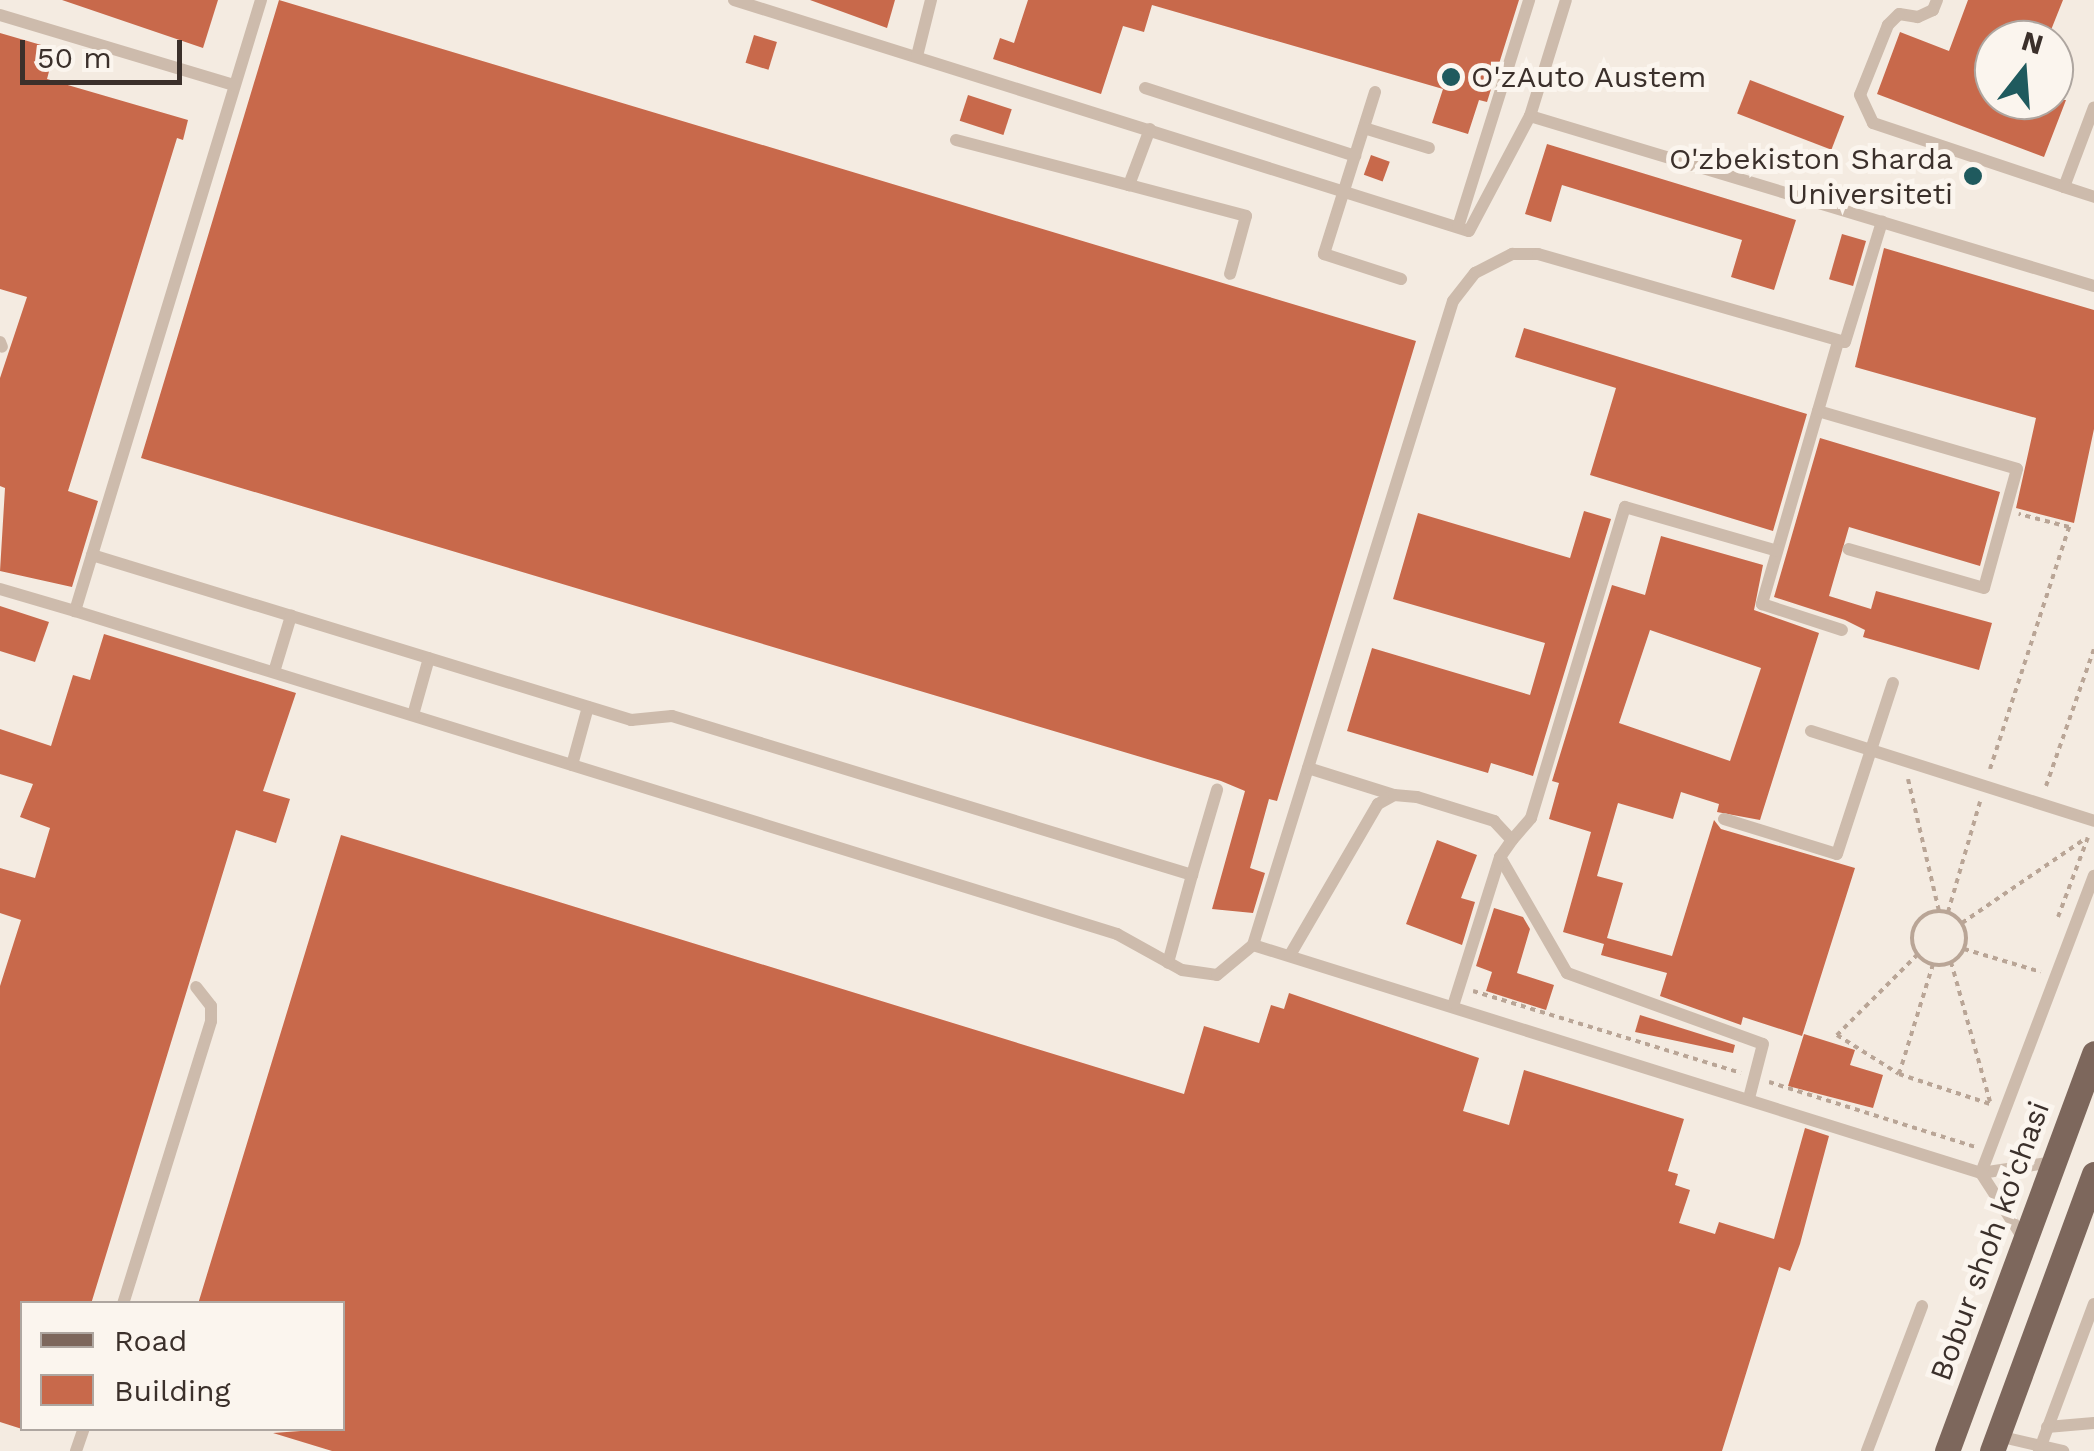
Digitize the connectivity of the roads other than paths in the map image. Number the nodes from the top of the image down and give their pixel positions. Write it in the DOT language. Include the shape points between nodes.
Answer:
graph roads {
  1 [pos="261,0"];
  2 [pos="734,0"];
  3 [pos="932,0"];
  4 [pos="1529,0"];
  5 [pos="1566,0"];
  6 [pos="1937,0"];
  7 [pos="0,15"];
  8 [pos="917,56"];
  9 [pos="234,85"];
  10 [pos="1145,88"];
  11 [pos="1374,92"];
  12 [pos="2094,108"];
  13 [pos="1530,116"];
  14 [pos="1364,128"];
  15 [pos="1150,129"];
  16 [pos="956,140"];
  17 [pos="1429,148"];
  18 [pos="1355,156"];
  19 [pos="1129,185"];
  20 [pos="2064,187"];
  21 [pos="1344,191"];
  22 [pos="2094,197"];
  23 [pos="1882,222"];
  24 [pos="1458,227"];
  25 [pos="1230,274"];
  26 [pos="1401,279"];
  27 [pos="2094,286"];
  28 [pos="1838,342"];
  29 [pos="1818,411"];
  30 [pos="1848,549"];
  31 [pos="1777,551"];
  32 [pos="92,555"];
  33 [pos="0,589"];
  34 [pos="76,610"];
  35 [pos="291,616"];
  36 [pos="1842,630"];
  37 [pos="429,658"];
  38 [pos="274,672"];
  39 [pos="1892,683"];
  40 [pos="588,707"];
  41 [pos="412,715"];
  42 [pos="1811,731"];
  43 [pos="1871,750"];
  44 [pos="572,765"];
  45 [pos="1308,768"];
  46 [pos="1217,790"];
  47 [pos="1394,794"];
  48 [pos="1724,819"];
  49 [pos="2094,823"];
  50 [pos="1512,840"];
  51 [pos="1500,857"];
  52 [pos="1192,875"];
  53 [pos="2094,876"];
  54 [pos="1253,945"];
  55 [pos="1290,955"];
  56 [pos="1168,963"];
  57 [pos="196,987"];
  58 [pos="1454,1003"];
  59 [pos="2094,1053"];
  60 [pos="1749,1098"];
  61 [pos="2054,1162"];
  62 [pos="1981,1173"];
  63 [pos="2094,1174"];
  64 [pos="2025,1241"];
  65 [pos="124,1301"];
  66 [pos="2094,1304"];
  67 [pos="1922,1306"];
  68 [pos="2094,1424"];
  69 [pos="2047,1427"];
  70 [pos="1995,1444"];
  71 [pos="2041,1447"];
  72 [pos="1868,1451"];
  73 [pos="1947,1451"];
  74 [pos="2062,1451"];
  1 -- 9 [label="lane"];
  2 -- 8 [label="lane"];
  3 -- 8 [label="lane"];
  4 -- 24 [label="lane"];
  5 -- 13 [label="lane"];
  6 -- 20 [label="lane" via="1933,10 1899,14 1888,25 1860,95 1862,112 1873,123"];
  7 -- 9 [label="lane"];
  8 -- 15 [label="lane"];
  9 -- 32 [label="lane"];
  10 -- 18 [label="lane"];
  11 -- 14 [label="lane"];
  12 -- 20 [label="lane"];
  13 -- 23 [label="lane"];
  13 -- 24 [label="lane" via="1469,231"];
  14 -- 17 [label="lane"];
  14 -- 18 [label="lane"];
  15 -- 19 [label="lane"];
  15 -- 21 [label="lane"];
  16 -- 19 [label="lane"];
  18 -- 21 [label="lane"];
  19 -- 25 [label="lane" via="1246,216"];
  20 -- 22 [label="lane"];
  21 -- 24 [label="lane"];
  21 -- 26 [label="lane" via="1324,254"];
  23 -- 27 [label="lane"];
  23 -- 28 [label="lane" via="1850,332 1846,342"];
  28 -- 29 [label="lane"];
  28 -- 45 [label="lane" via="1538,254 1512,254 1475,273 1453,300"];
  29 -- 30 [label="lane" via="2016,470 1984,588"];
  29 -- 31 [label="lane"];
  31 -- 36 [label="lane" via="1762,604"];
  31 -- 50 [label="lane" via="1625,507 1531,818"];
  32 -- 34 [label="lane"];
  32 -- 35 [label="lane"];
  33 -- 34 [label="lane"];
  34 -- 38 [label="lane"];
  35 -- 37 [label="lane"];
  35 -- 38 [label="lane"];
  37 -- 40 [label="lane"];
  37 -- 41 [label="lane"];
  38 -- 41 [label="lane"];
  39 -- 43 [label="lane"];
  40 -- 44 [label="lane"];
  40 -- 52 [label="lane" via="631,720 672,716"];
  41 -- 44 [label="lane"];
  42 -- 43 [label="lane"];
  43 -- 48 [label="lane" via="1837,854"];
  43 -- 49 [label="lane"];
  44 -- 56 [label="lane" via="1116,934"];
  45 -- 47 [label="lane"];
  45 -- 54 [label="lane"];
  46 -- 52 [label="lane"];
  47 -- 50 [label="lane" via="1494,821"];
  47 -- 55 [label="lane" via="1378,804"];
  50 -- 51 [label="lane"];
  51 -- 58 [label="lane"];
  51 -- 60 [label="lane" via="1567,973 1763,1044"];
  52 -- 56 [label="lane"];
  53 -- 62 [label="lane"];
  54 -- 55 [label="lane"];
  54 -- 56 [label="lane" via="1217,975"];
  55 -- 58 [label="lane"];
  57 -- 65 [label="lane" via="211,1006 212,1020"];
  58 -- 60 [label="lane"];
  59 -- 61 [label="main road, Bobur shoh ko'chasi"];
  60 -- 62 [label="lane"];
  61 -- 62 [label="lane"];
  61 -- 64 [label="main road, Bobur shoh ko'chasi"];
  62 -- 64 [label="lane"];
  63 -- 70 [label="main road"];
  64 -- 73 [label="main road, Bobur shoh ko'chasi"];
  66 -- 69 [label="lane"];
  67 -- 72 [label="lane"];
  68 -- 69 [label="lane"];
  69 -- 71 [label="lane"];
  70 -- 71 [label="lane"];
  71 -- 74 [label="lane"];
}
